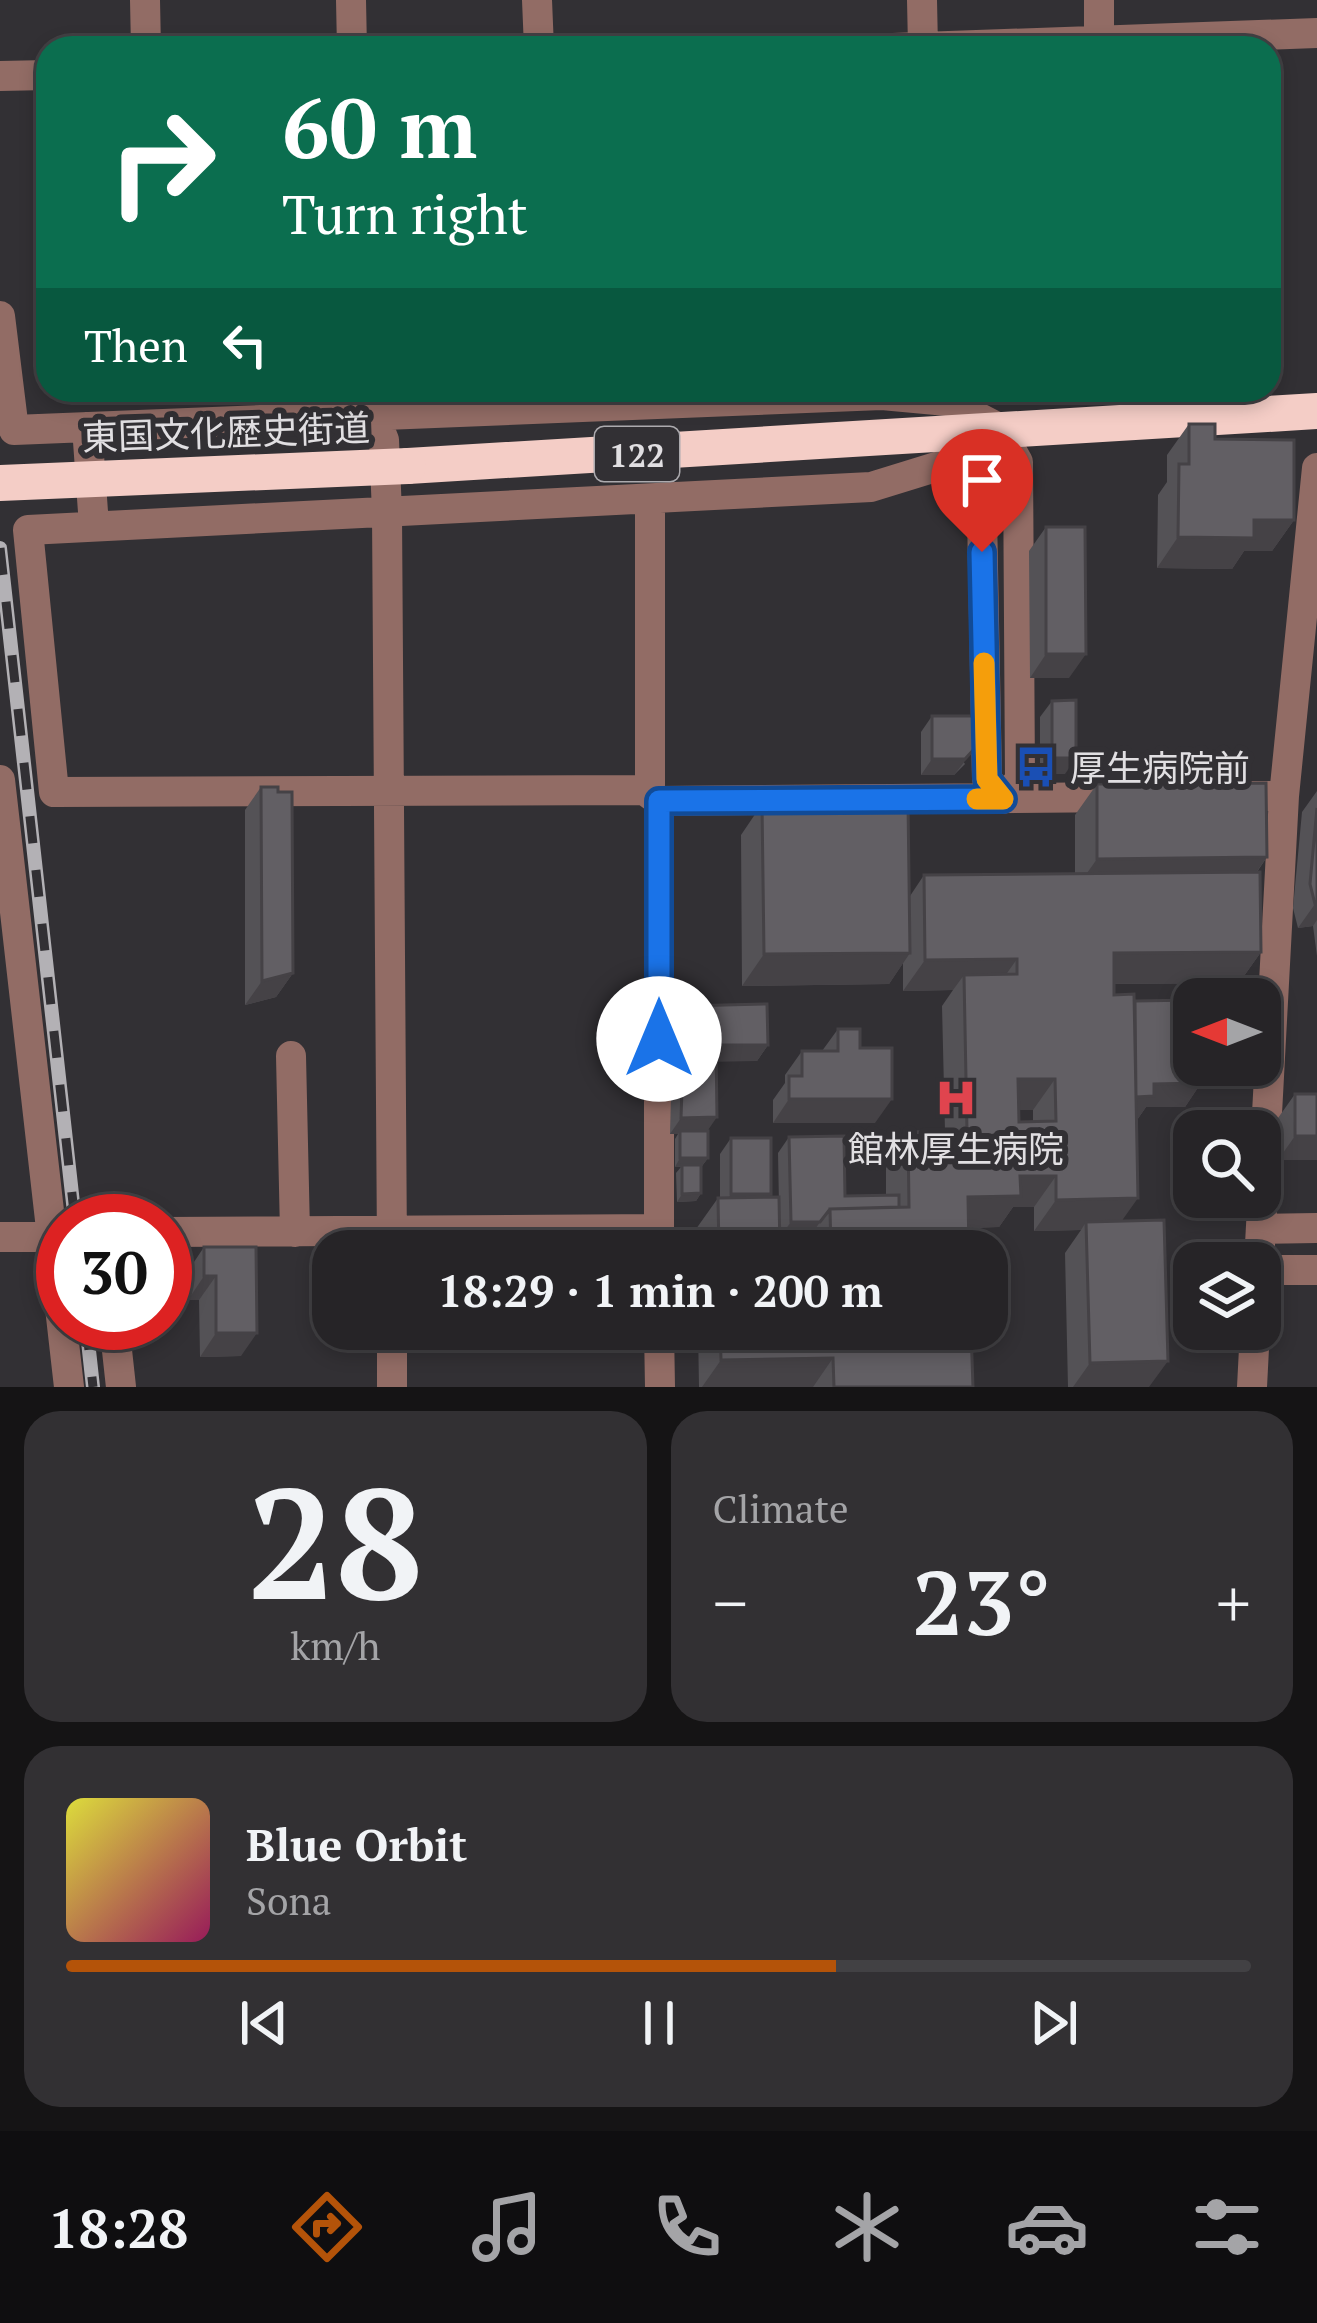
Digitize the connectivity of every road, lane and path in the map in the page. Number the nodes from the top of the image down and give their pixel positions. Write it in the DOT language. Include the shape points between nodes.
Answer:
graph roads {
  1 [pos="145,0"];
  2 [pos="351,0"];
  3 [pos="537,0"];
  4 [pos="922,0"];
  5 [pos="1099,0"];
  6 [pos="1317,33"];
  7 [pos="146,36"];
  8 [pos="352,36"];
  9 [pos="538,36"];
  10 [pos="923,36"];
  11 [pos="1099,36"];
  12 [pos="1258,36"];
  13 [pos="36,75"];
  14 [pos="0,76"];
  15 [pos="0,316"];
  16 [pos="369,402"];
  17 [pos="949,402"];
  18 [pos="1317,411"];
  19 [pos="87,427"];
  20 [pos="999,428"];
  21 [pos="1317,468"];
  22 [pos="0,483"];
  23 [pos="650,500"];
  24 [pos="387,513"];
  25 [pos="94,526"];
  26 [pos="1317,781"];
  27 [pos="0,786"];
  28 [pos="389,791"];
  29 [pos="1284,796"];
  30 [pos="654,797"];
  31 [pos="1003,799"];
  32 [pos="292,1056"];
  33 [pos="47,1194"];
  34 [pos="1317,1228"];
  35 [pos="1261,1229"];
  36 [pos="392,1230"];
  37 [pos="659,1230"];
  38 [pos="192,1232"];
  39 [pos="295,1232"];
  40 [pos="312,1234"];
  41 [pos="0,1237"];
  42 [pos="36,1237"];
  43 [pos="1260,1242"];
  44 [pos="1281,1268"];
  45 [pos="1317,1270"];
  46 [pos="65,1350"];
  47 [pos="116,1350"];
  48 [pos="392,1350"];
  49 [pos="659,1350"];
  50 [pos="1254,1350"];
  51 [pos="69,1387"];
  52 [pos="121,1387"];
  53 [pos="392,1387"];
  54 [pos="660,1387"];
  55 [pos="1252,1387"];
  1 -- 7 [label="street"];
  2 -- 8 [label="street"];
  3 -- 9 [label="street"];
  4 -- 10 [label="street"];
  5 -- 11 [label="street"];
  6 -- 12 [label="street"];
  13 -- 14 [label="street"];
  15 -- 19 [label="street" via="14,430"];
  16 -- 19 [label="street"];
  16 -- 24 [label="street" via="384,440"];
  17 -- 20 [label="street"];
  18 -- 20 [label="highway, 東国文化歴史街道 / 122"];
  19 -- 25 [label="street"];
  20 -- 22 [label="highway, 東国文化歴史街道 / 122, bridge"];
  20 -- 23 [label="street" via="952,462 871,487"];
  20 -- 31 [label="street" via="981,461 987,779"];
  21 -- 29 [label="street"];
  23 -- 24 [label="street"];
  23 -- 30 [label="street"];
  24 -- 25 [label="street"];
  24 -- 28 [label="street"];
  25 -- 28 [label="street" via="28,530 54,792"];
  26 -- 29 [label="street" via="1296,781"];
  27 -- 33 [label="street"];
  28 -- 30 [label="street"];
  28 -- 36 [label="street"];
  29 -- 31 [label="street"];
  29 -- 35 [label="street"];
  30 -- 31 [label="street"];
  30 -- 37 [label="street"];
  32 -- 39 [label="street"];
  34 -- 35 [label="street"];
  35 -- 43 [label="street"];
  38 -- 39 [label="street"];
  39 -- 40 [label="street"];
  41 -- 42 [label="street"];
  44 -- 45 [label="street"];
  46 -- 51 [label="street"];
  47 -- 52 [label="street"];
  48 -- 53 [label="street"];
  49 -- 54 [label="street"];
  50 -- 55 [label="street"];
}
